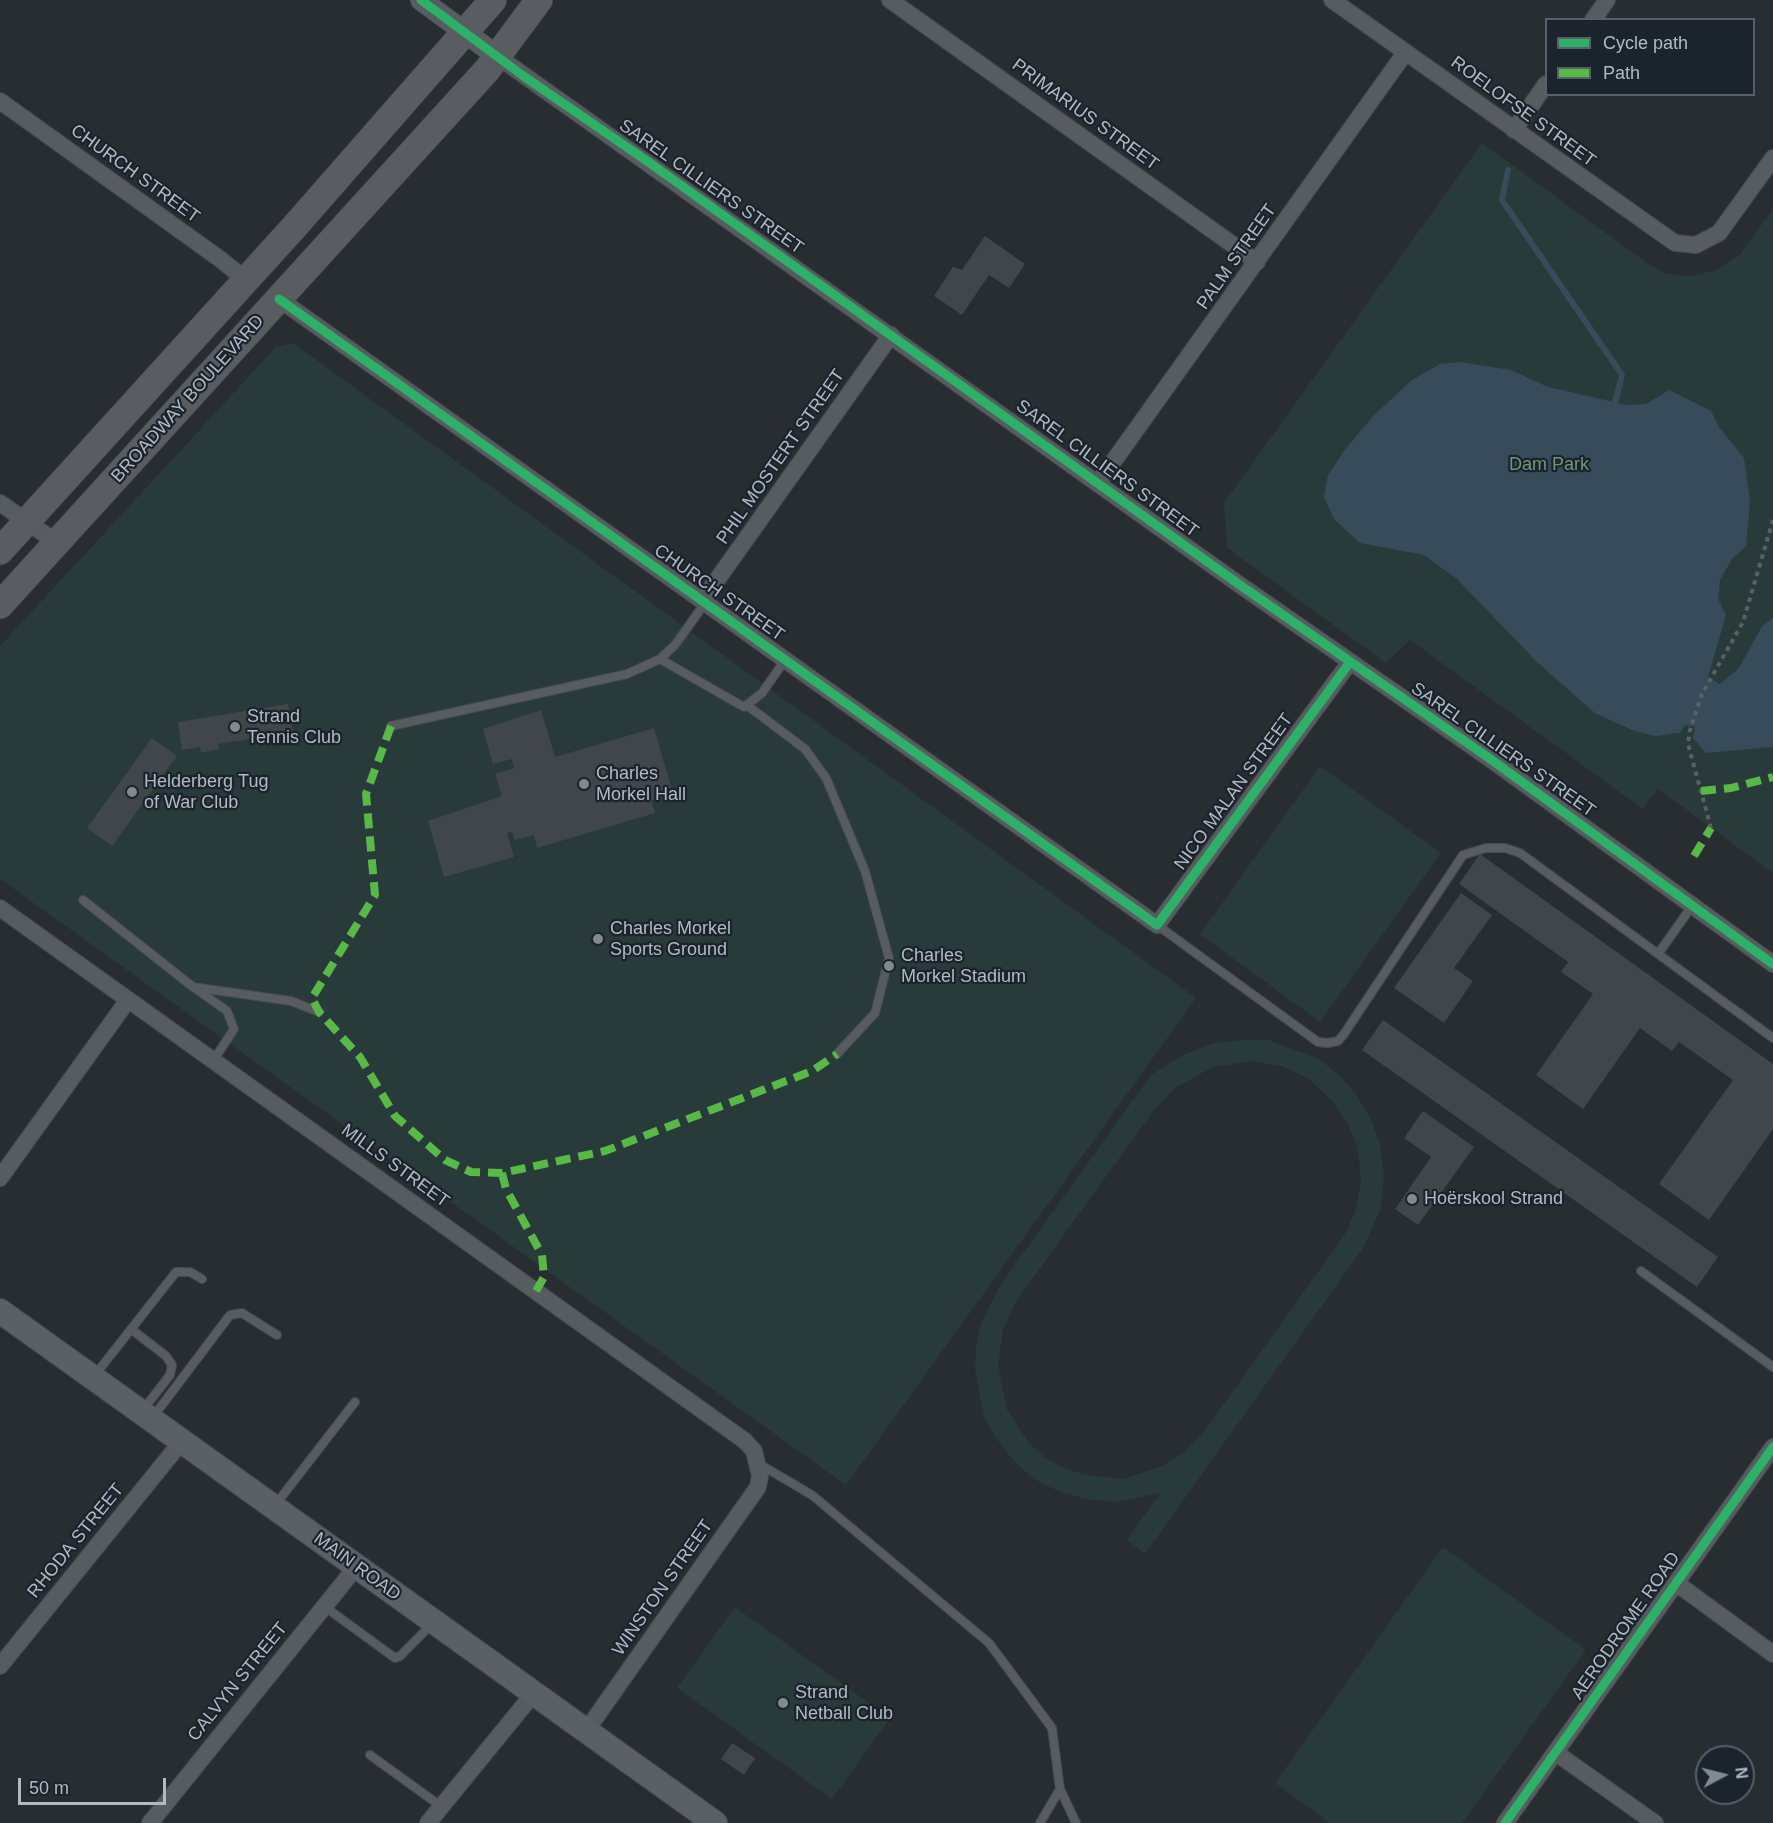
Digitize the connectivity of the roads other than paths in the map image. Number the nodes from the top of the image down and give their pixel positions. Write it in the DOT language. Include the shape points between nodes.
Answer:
graph roads {
  1 [pos="421,0"];
  2 [pos="493,0"];
  3 [pos="538,0"];
  4 [pos="890,0"];
  5 [pos="1332,0"];
  6 [pos="1606,0"];
  7 [pos="1594,18"];
  8 [pos="465,31"];
  9 [pos="1405,52"];
  10 [pos="497,56"];
  11 [pos="1545,85"];
  12 [pos="0,101"];
  13 [pos="1514,130"];
  14 [pos="1773,158"];
  15 [pos="1257,262"];
  16 [pos="246,280"];
  17 [pos="279,299"];
  18 [pos="891,335"];
  19 [pos="1098,483"];
  20 [pos="0,503"];
  21 [pos="27,522"];
  22 [pos="56,542"];
  23 [pos="0,551"];
  24 [pos="704,602"];
  25 [pos="0,606"];
  26 [pos="660,658"];
  27 [pos="785,660"];
  28 [pos="1350,662"];
  29 [pos="748,706"];
  30 [pos="391,726"];
  31 [pos="83,900"];
  32 [pos="1692,906"];
  33 [pos="0,908"];
  34 [pos="1157,925"];
  35 [pos="1658,954"];
  36 [pos="1773,964"];
  37 [pos="193,987"];
  38 [pos="128,1000"];
  39 [pos="319,1012"];
  40 [pos="1773,1038"];
  41 [pos="837,1054"];
  42 [pos="213,1061"];
  43 [pos="0,1178"];
  44 [pos="1641,1270"];
  45 [pos="202,1279"];
  46 [pos="2,1317"];
  47 [pos="131,1329"];
  48 [pos="277,1335"];
  49 [pos="1773,1367"];
  50 [pos="93,1378"];
  51 [pos="355,1402"];
  52 [pos="146,1416"];
  53 [pos="182,1441"];
  54 [pos="1773,1447"];
  55 [pos="759,1463"];
  56 [pos="273,1507"];
  57 [pos="357,1566"];
  58 [pos="1676,1584"];
  59 [pos="325,1607"];
  60 [pos="435,1622"];
  61 [pos="1773,1654"];
  62 [pos="0,1666"];
  63 [pos="534,1693"];
  64 [pos="586,1731"];
  65 [pos="1556,1753"];
  66 [pos="370,1755"];
  67 [pos="1060,1789"];
  68 [pos="442,1807"];
  69 [pos="709,1821"];
  70 [pos="150,1823"];
  71 [pos="428,1823"];
  72 [pos="1040,1823"];
  73 [pos="1076,1823"];
  74 [pos="1505,1823"];
  75 [pos="1655,1823"];
  1 -- 8 [label="street, SAREL CILLIERS STREET"];
  2 -- 8 [label="main road, BROADWAY BOULEVARD"];
  3 -- 10 [label="main road, BROADWAY BOULEVARD"];
  4 -- 15 [label="street, PRIMARIUS STREET"];
  5 -- 9 [label="street, ROELOFSE STREET"];
  6 -- 7 [label="street"];
  8 -- 10 [label="street, SAREL CILLIERS STREET"];
  8 -- 16 [label="main road, BROADWAY BOULEVARD"];
  9 -- 13 [label="street, ROELOFSE STREET"];
  9 -- 15 [label="street, PALM STREET"];
  10 -- 17 [label="main road, BROADWAY BOULEVARD"];
  10 -- 18 [label="street, SAREL CILLIERS STREET"];
  11 -- 13 [label="street"];
  12 -- 16 [label="street, CHURCH STREET"];
  13 -- 14 [label="street, ROELOFSE STREET" via="1675,243 1696,245 1719,233"];
  15 -- 19 [label="street, PALM STREET"];
  16 -- 21 [label="main road, BROADWAY BOULEVARD"];
  17 -- 22 [label="main road, BROADWAY BOULEVARD"];
  17 -- 24 [label="street, CHURCH STREET"];
  18 -- 19 [label="street, SAREL CILLIERS STREET"];
  18 -- 24 [label="street, PHIL MOSTERT STREET"];
  19 -- 28 [label="street, SAREL CILLIERS STREET"];
  20 -- 21 [label="street"];
  21 -- 22 [label="street"];
  21 -- 23 [label="main road, BROADWAY BOULEVARD"];
  22 -- 25 [label="main road, BROADWAY BOULEVARD"];
  24 -- 26 [label="lane" via="675,645"];
  24 -- 27 [label="street, CHURCH STREET"];
  26 -- 29 [label="lane" via="741,707"];
  26 -- 30 [label="lane" via="627,674"];
  27 -- 29 [label="lane"];
  27 -- 34 [label="street, CHURCH STREET"];
  28 -- 32 [label="street, SAREL CILLIERS STREET"];
  28 -- 34 [label="street, NICO MALAN STREET"];
  29 -- 41 [label="lane" via="806,749 826,778 865,871 889,958 875,1013"];
  31 -- 37 [label="lane"];
  32 -- 35 [label="lane"];
  32 -- 36 [label="street, SAREL CILLIERS STREET"];
  33 -- 38 [label="street, MILLS STREET"];
  34 -- 35 [label="lane" via="1318,1042 1328,1043 1338,1041 1344,1034 1463,855 1472,850 1505,848 1520,854"];
  35 -- 40 [label="lane"];
  37 -- 39 [label="lane" via="291,1001"];
  37 -- 42 [label="lane" via="227,1011 234,1029"];
  38 -- 42 [label="street, MILLS STREET"];
  38 -- 43 [label="street"];
  42 -- 55 [label="street, MILLS STREET" via="745,1441"];
  44 -- 49 [label="lane"];
  45 -- 47 [label="lane" via="190,1272 176,1272"];
  46 -- 50 [label="main road, MAIN ROAD"];
  47 -- 50 [label="lane"];
  47 -- 52 [label="lane" via="166,1356 173,1369"];
  48 -- 52 [label="lane" via="242,1313 230,1315"];
  50 -- 52 [label="main road, MAIN ROAD"];
  51 -- 56 [label="lane"];
  52 -- 53 [label="main road, MAIN ROAD"];
  53 -- 56 [label="main road, MAIN ROAD"];
  53 -- 62 [label="street, RHODA STREET"];
  54 -- 58 [label="street, AERODROME ROAD"];
  55 -- 64 [label="street, WINSTON STREET" via="758,1487"];
  55 -- 67 [label="lane" via="812,1495 990,1643 1052,1728"];
  56 -- 57 [label="main road, MAIN ROAD"];
  57 -- 59 [label="street, CALVYN STREET"];
  57 -- 60 [label="main road, MAIN ROAD"];
  58 -- 61 [label="street"];
  58 -- 65 [label="street, AERODROME ROAD"];
  59 -- 60 [label="lane" via="395,1658"];
  59 -- 70 [label="street, CALVYN STREET"];
  60 -- 63 [label="main road, MAIN ROAD"];
  63 -- 64 [label="main road, MAIN ROAD"];
  63 -- 68 [label="street"];
  64 -- 69 [label="main road, MAIN ROAD"];
  65 -- 74 [label="street, AERODROME ROAD"];
  65 -- 75 [label="street"];
  66 -- 68 [label="lane"];
  67 -- 72 [label="lane"];
  67 -- 73 [label="lane"];
  68 -- 71 [label="street"];
}
